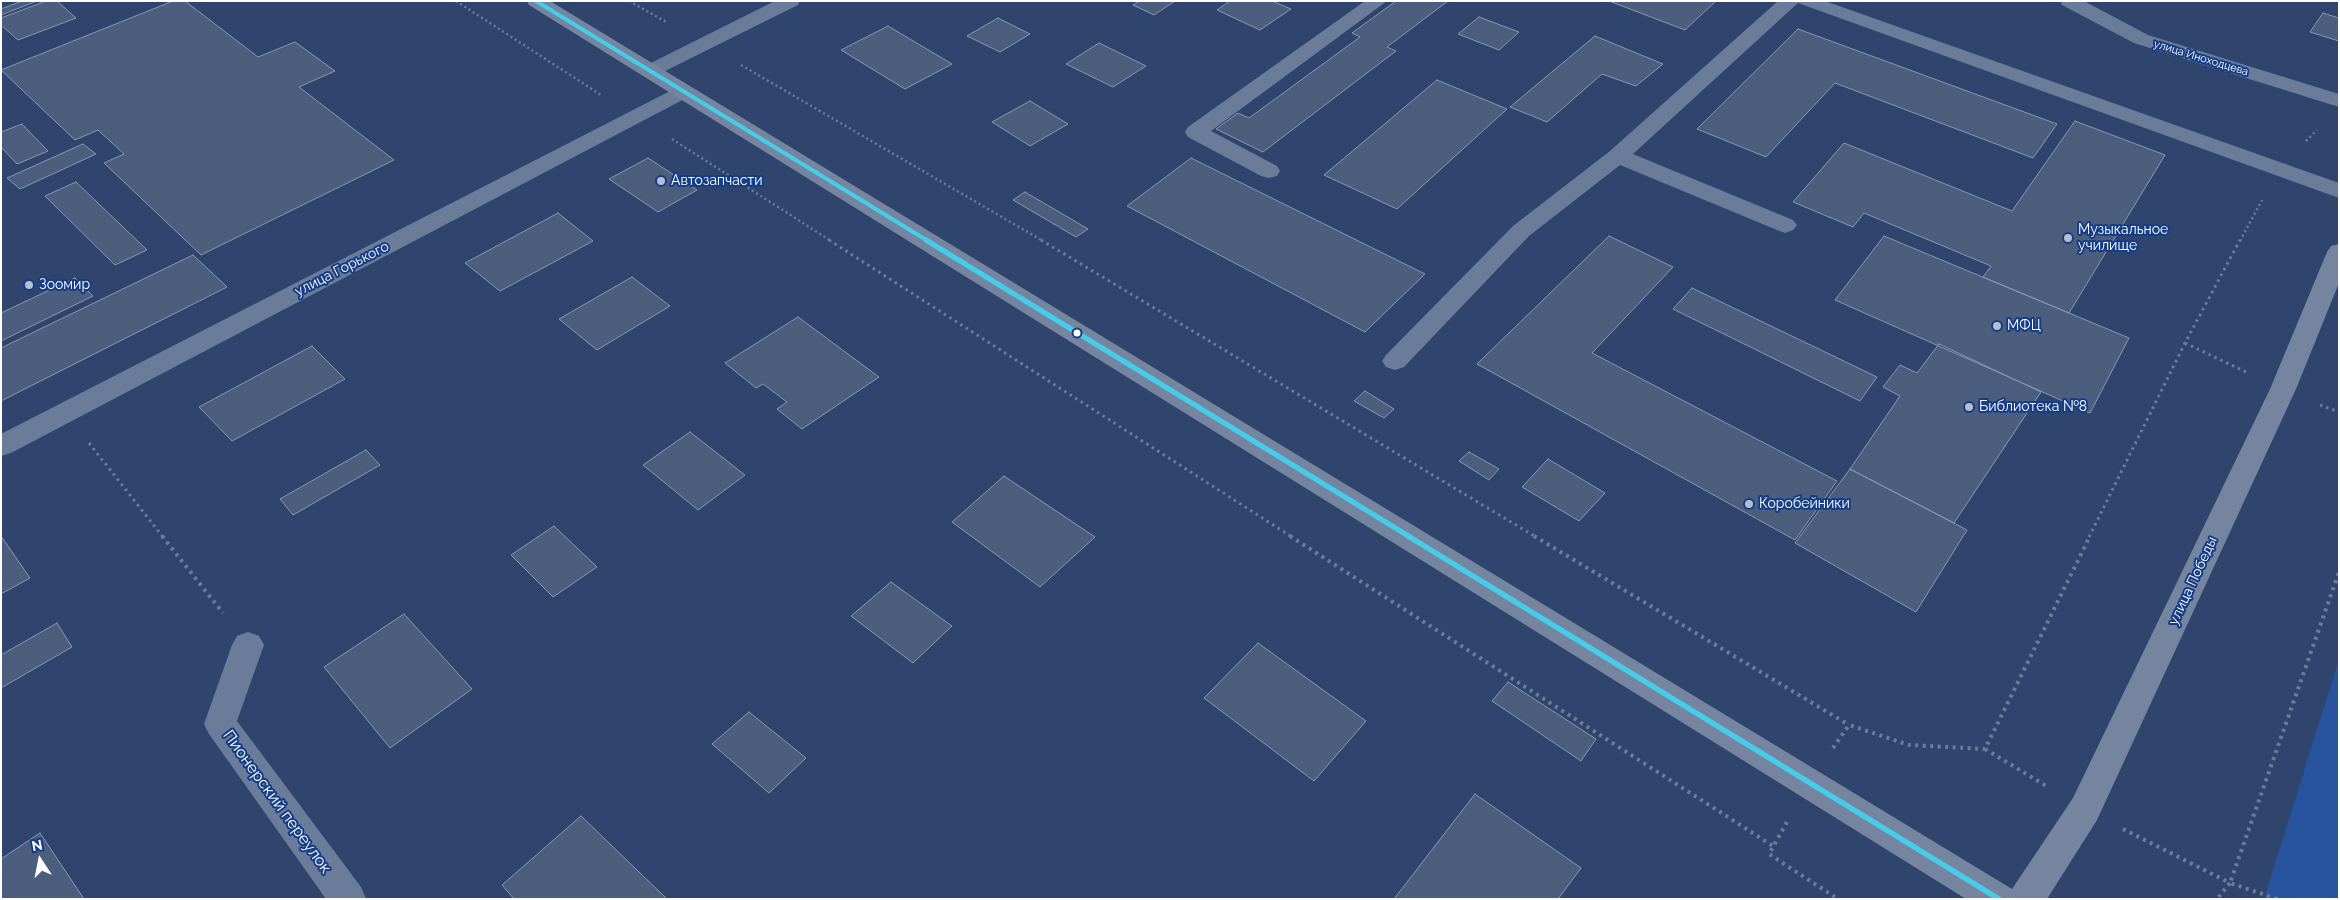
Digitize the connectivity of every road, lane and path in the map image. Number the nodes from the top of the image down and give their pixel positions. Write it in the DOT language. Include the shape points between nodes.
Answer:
graph roads {
  1 [pos="456,1"];
  2 [pos="536,1"];
  3 [pos="629,1"];
  4 [pos="791,1"];
  5 [pos="1378,1"];
  6 [pos="1790,1"];
  7 [pos="1806,1"];
  8 [pos="2069,1"];
  9 [pos="705,43"];
  10 [pos="650,71"];
  11 [pos="684,92"];
  12 [pos="2339,101"];
  13 [pos="636,116"];
  14 [pos="2319,128"];
  15 [pos="1618,156"];
  16 [pos="2279,169"];
  17 [pos="1269,170"];
  18 [pos="2339,191"];
  19 [pos="1785,225"];
  20 [pos="2339,252"];
  21 [pos="1395,361"];
  22 [pos="82,435"];
  23 [pos="1,446"];
  24 [pos="2339,572"];
  25 [pos="248,645"];
  26 [pos="1849,725"];
  27 [pos="1810,782"];
  28 [pos="1773,846"];
  29 [pos="348,899"];
  30 [pos="1838,899"];
  31 [pos="1999,899"];
  32 [pos="2026,899"];
  33 [pos="2277,899"];
  1 -- 13 [label="path"];
  2 -- 10 [label="main road"];
  3 -- 9 [label="path"];
  4 -- 9 [label="street"];
  5 -- 17 [label="street" via="1196,132"];
  6 -- 15 [label="street"];
  7 -- 16 [label="street"];
  8 -- 12 [label="street, улица Иноходцева" via="2141,39"];
  9 -- 10 [label="street"];
  9 -- 26 [label="path" via="1004,218"];
  10 -- 11 [label="main road"];
  11 -- 13 [label="street, улица Горького"];
  11 -- 27 [label="main road"];
  13 -- 23 [label="street, улица Горького"];
  13 -- 28 [label="path"];
  14 -- 16 [label="path"];
  15 -- 19 [label="street"];
  15 -- 21 [label="street" via="1521,231"];
  16 -- 18 [label="street"];
  16 -- 26 [label="path" via="2185,343 1986,749 1909,745"];
  20 -- 32 [label="main road, улица Победы" via="2283,389 2085,809"];
  22 -- 25 [label="path"];
  24 -- 33 [label="path" via="2230,884"];
  25 -- 29 [label="street, Пионерский переулок" via="220,724"];
  26 -- 27 [label="path"];
  27 -- 28 [label="path"];
  27 -- 31 [label="main road"];
  28 -- 30 [label="path" via="1769,854"];
}
